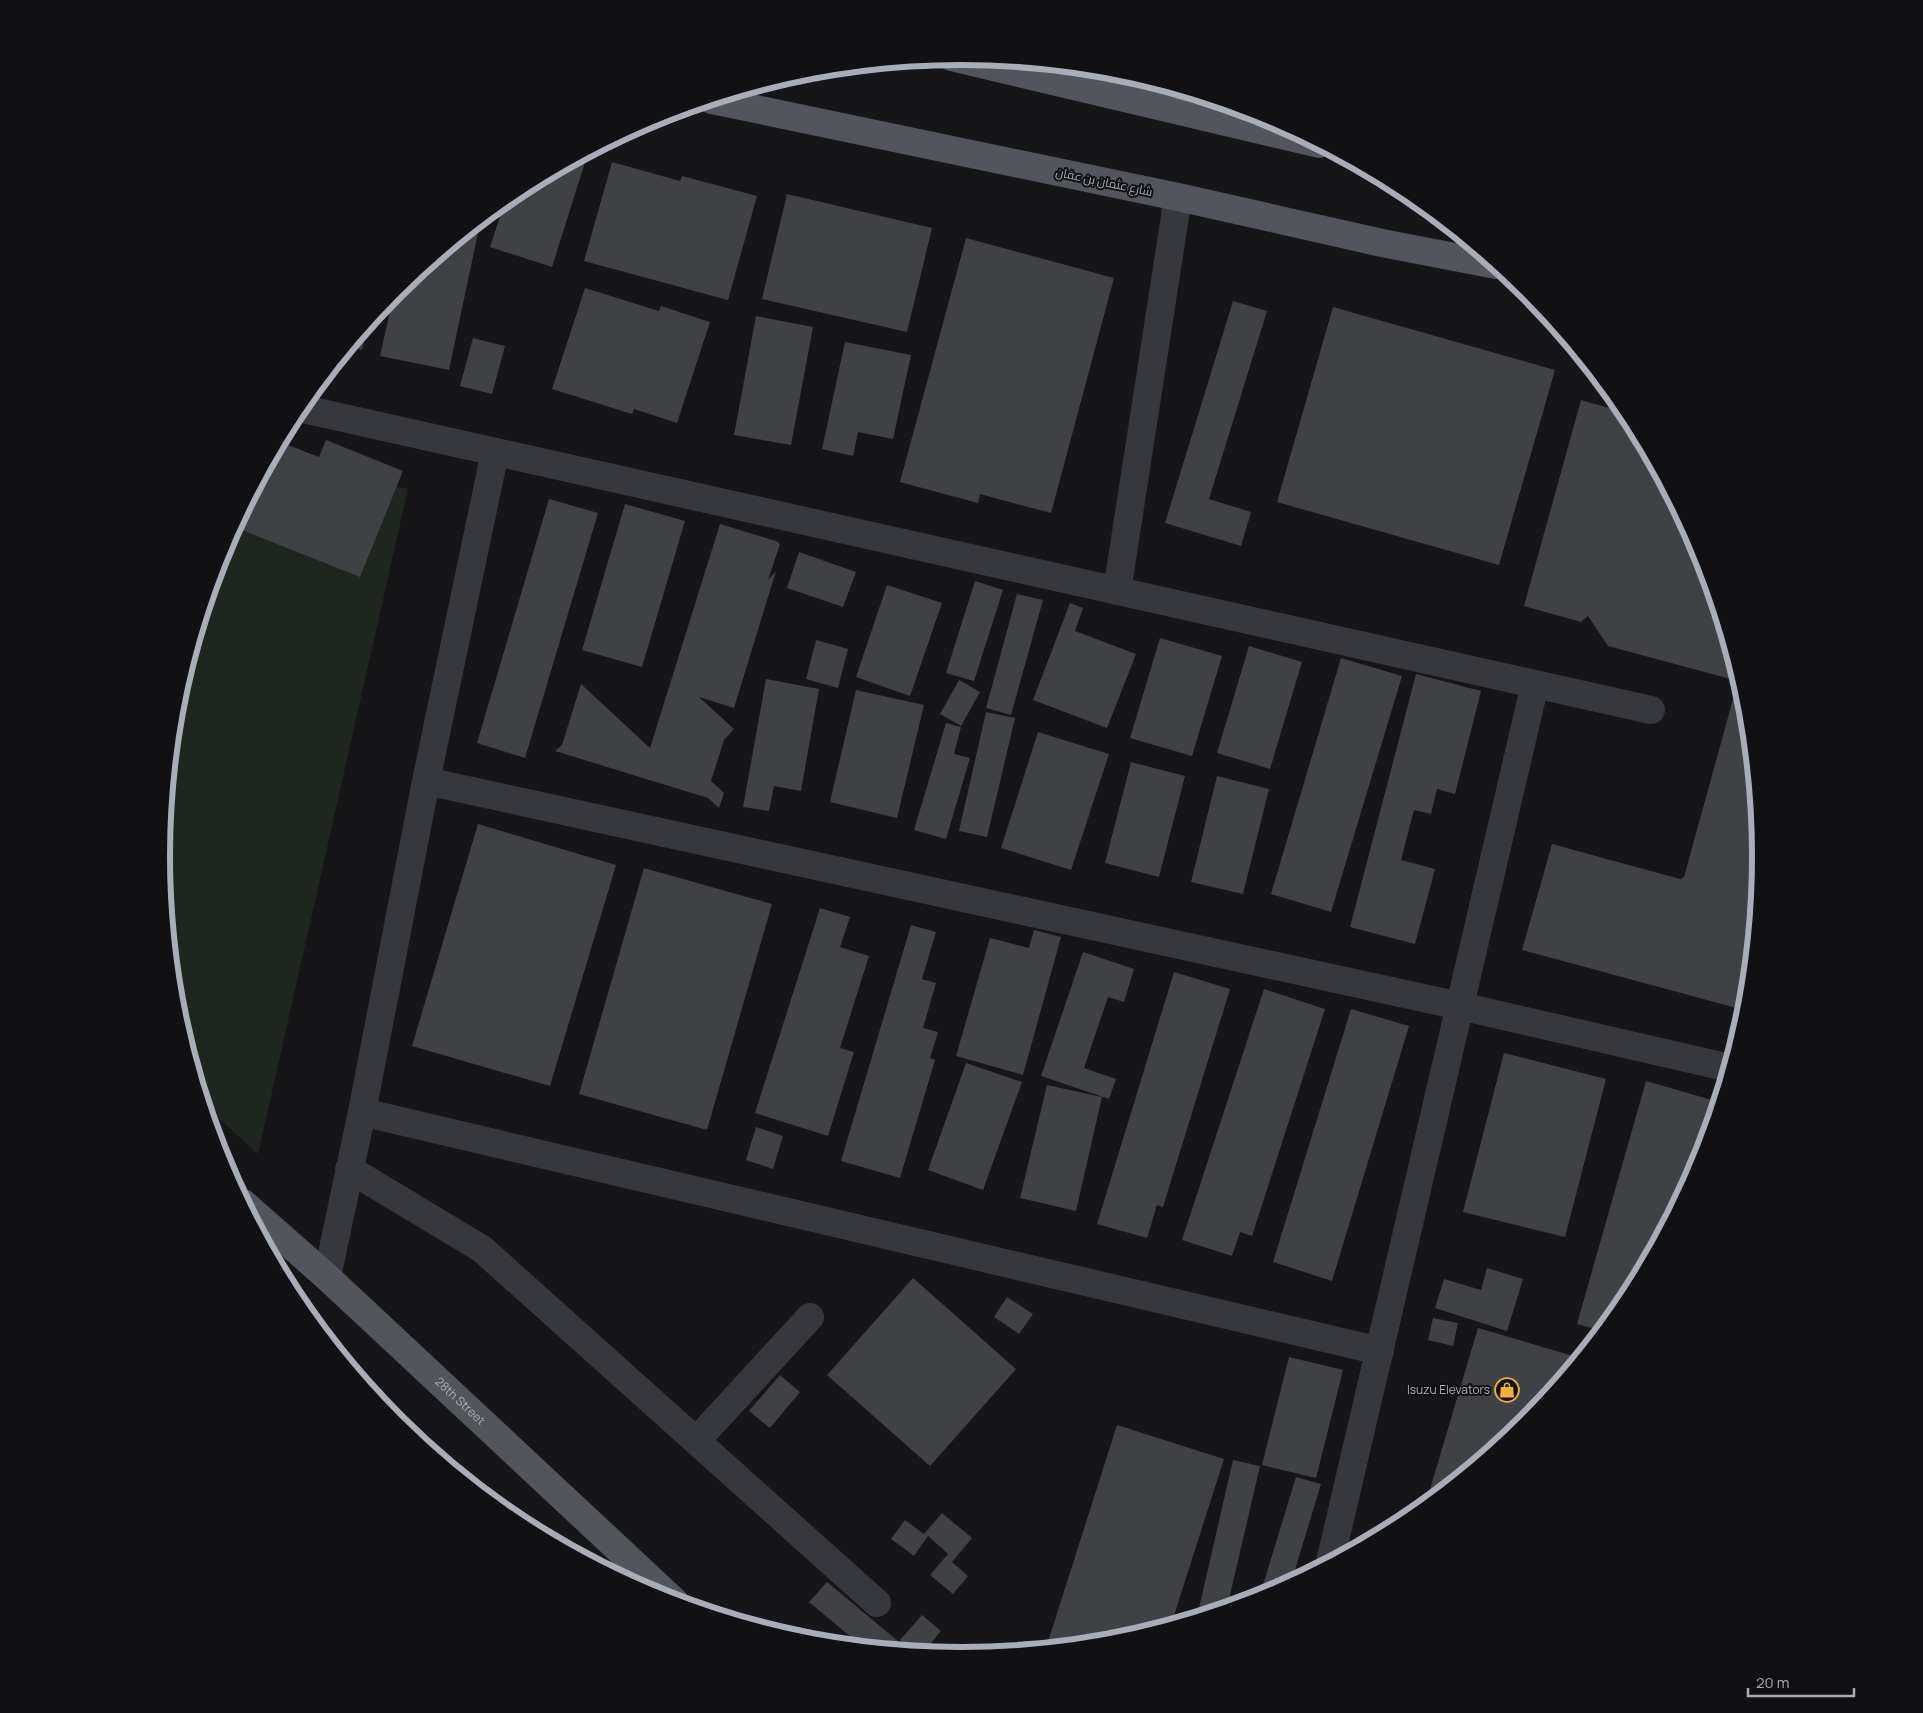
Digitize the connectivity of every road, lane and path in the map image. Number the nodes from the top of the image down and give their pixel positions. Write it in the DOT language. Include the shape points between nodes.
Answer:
graph roads {
  1 [pos="989,66"];
  2 [pos="723,102"];
  3 [pos="1291,137"];
  4 [pos="1178,197"];
  5 [pos="1485,263"];
  6 [pos="308,410"];
  7 [pos="495,452"];
  8 [pos="1117,591"];
  9 [pos="1535,684"];
  10 [pos="1651,710"];
  11 [pos="426,781"];
  12 [pos="1460,1006"];
  13 [pos="1724,1067"];
  14 [pos="362,1112"];
  15 [pos="349,1169"];
  16 [pos="255,1213"];
  17 [pos="327,1277"];
  18 [pos="810,1317"];
  19 [pos="1380,1351"];
  20 [pos="696,1441"];
  21 [pos="1332,1556"];
  22 [pos="661,1589"];
  23 [pos="877,1603"];
  1 -- 3 [label="main road"];
  2 -- 4 [label="main road, شارع عثمان بن عفان"];
  4 -- 5 [label="main road, شارع عثمان بن عفان"];
  4 -- 8 [label="street"];
  6 -- 7 [label="street"];
  7 -- 8 [label="street"];
  7 -- 11 [label="street"];
  8 -- 9 [label="street"];
  9 -- 10 [label="street"];
  9 -- 12 [label="street"];
  11 -- 12 [label="street"];
  11 -- 14 [label="street"];
  12 -- 13 [label="street"];
  12 -- 19 [label="street"];
  14 -- 15 [label="street"];
  14 -- 19 [label="street"];
  15 -- 17 [label="street"];
  15 -- 20 [label="street" via="482,1249"];
  16 -- 17 [label="main road, 28th Street"];
  17 -- 22 [label="main road, 28th Street"];
  18 -- 20 [label="street"];
  19 -- 21 [label="street"];
  20 -- 23 [label="street"];
}
